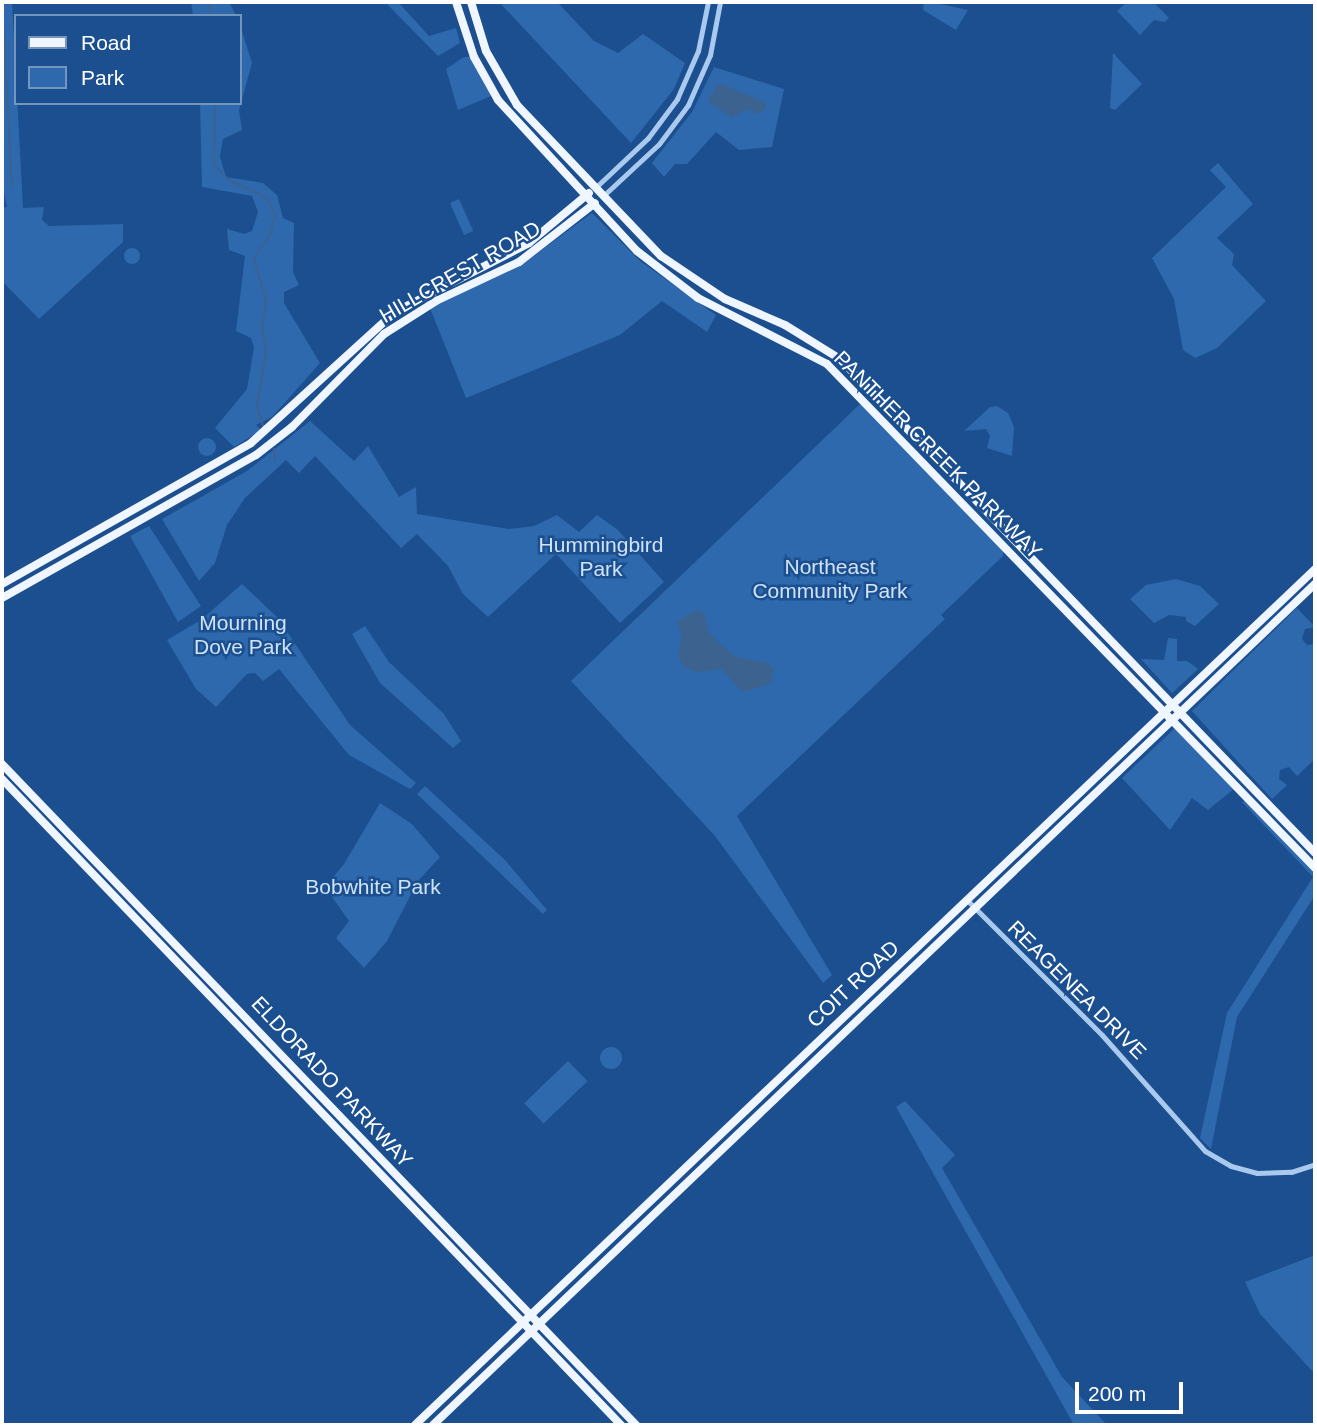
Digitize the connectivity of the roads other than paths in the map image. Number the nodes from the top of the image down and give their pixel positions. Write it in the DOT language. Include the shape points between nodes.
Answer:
graph roads {
  1 [pos="456,2"];
  2 [pos="471,2"];
  3 [pos="708,2"];
  4 [pos="720,2"];
  5 [pos="529,119"];
  6 [pos="521,127"];
  7 [pos="594,188"];
  8 [pos="603,196"];
  9 [pos="586,197"];
  10 [pos="593,205"];
  11 [pos="1315,569"];
  12 [pos="2,584"];
  13 [pos="1315,584"];
  14 [pos="2,598"];
  15 [pos="1174,702"];
  16 [pos="1164,711"];
  17 [pos="1181,711"];
  18 [pos="1173,719"];
  19 [pos="2,764"];
  20 [pos="2,779"];
  21 [pos="1315,852"];
  22 [pos="1315,868"];
  23 [pos="967,901"];
  24 [pos="975,909"];
  25 [pos="1315,1164"];
  26 [pos="387,1166"];
  27 [pos="380,1172"];
  28 [pos="638,1213"];
  29 [pos="645,1222"];
  30 [pos="471,1256"];
  31 [pos="589,1259"];
  32 [pos="463,1264"];
  33 [pos="597,1268"];
  34 [pos="528,1317"];
  35 [pos="522,1324"];
  36 [pos="538,1326"];
  37 [pos="530,1334"];
  38 [pos="597,1387"];
  39 [pos="590,1395"];
  40 [pos="415,1425"];
  41 [pos="433,1425"];
  42 [pos="621,1425"];
  43 [pos="636,1425"];
  1 -- 6 [label="main road, PANTHER CREEK PARKWAY" via="474,57 498,100"];
  2 -- 5 [label="main road, PANTHER CREEK PARKWAY" via="486,51"];
  3 -- 7 [label="street, HILLCREST ROAD" via="698,51 677,99 648,138"];
  4 -- 8 [label="street, HILLCREST ROAD" via="707,63 682,113 652,151"];
  5 -- 6 [label="main road"];
  5 -- 7 [label="main road, PANTHER CREEK PARKWAY"];
  6 -- 9 [label="main road, PANTHER CREEK PARKWAY"];
  7 -- 8 [label="main road, PANTHER CREEK PARKWAY"];
  7 -- 9 [label="main road, HILLCREST ROAD"];
  8 -- 10 [label="main road, HILLCREST ROAD"];
  8 -- 15 [label="main road, PANTHER CREEK PARKWAY" via="689,278 821,344 840,359"];
  9 -- 10 [label="main road, PANTHER CREEK PARKWAY"];
  9 -- 12 [label="main road, HILLCREST ROAD" via="529,243 395,312 256,439"];
  10 -- 14 [label="main road, HILLCREST ROAD" via="527,257 436,301 384,334 264,449"];
  10 -- 16 [label="main road, PANTHER CREEK PARKWAY" via="637,251 690,293 827,364"];
  11 -- 15 [label="main road, COIT ROAD"];
  13 -- 17 [label="main road, COIT ROAD"];
  15 -- 16 [label="main road, COIT ROAD"];
  15 -- 17 [label="main road, PANTHER CREEK PARKWAY"];
  16 -- 18 [label="main road, PANTHER CREEK PARKWAY"];
  16 -- 23 [label="main road, COIT ROAD"];
  17 -- 18 [label="main road, COIT ROAD"];
  17 -- 21 [label="main road, PANTHER CREEK PARKWAY"];
  18 -- 22 [label="main road, PANTHER CREEK PARKWAY"];
  18 -- 24 [label="main road, COIT ROAD"];
  19 -- 26 [label="main road, ELDORADO PARKWAY"];
  20 -- 27 [label="main road, ELDORADO PARKWAY"];
  23 -- 24 [label="street, REAGENEA DRIVE"];
  23 -- 28 [label="main road, COIT ROAD"];
  24 -- 25 [label="street, REAGENEA DRIVE" via="1102,1035 1205,1151 1231,1166 1274,1174"];
  24 -- 29 [label="main road, COIT ROAD"];
  26 -- 27 [label="main road"];
  26 -- 30 [label="main road, ELDORADO PARKWAY"];
  27 -- 32 [label="main road, ELDORADO PARKWAY"];
  28 -- 29 [label="main road"];
  28 -- 31 [label="main road, COIT ROAD"];
  29 -- 33 [label="main road, COIT ROAD"];
  30 -- 32 [label="main road"];
  30 -- 34 [label="main road, ELDORADO PARKWAY"];
  31 -- 33 [label="main road"];
  31 -- 34 [label="main road, COIT ROAD"];
  32 -- 35 [label="main road, ELDORADO PARKWAY"];
  33 -- 36 [label="main road, COIT ROAD"];
  34 -- 35 [label="main road, COIT ROAD"];
  34 -- 36 [label="main road, ELDORADO PARKWAY"];
  35 -- 37 [label="main road, ELDORADO PARKWAY"];
  35 -- 40 [label="main road, COIT ROAD"];
  36 -- 37 [label="main road, COIT ROAD"];
  36 -- 38 [label="main road, ELDORADO PARKWAY"];
  37 -- 39 [label="main road, ELDORADO PARKWAY"];
  37 -- 41 [label="main road, COIT ROAD"];
  38 -- 39 [label="main road"];
  38 -- 43 [label="main road, ELDORADO PARKWAY"];
  39 -- 42 [label="main road, ELDORADO PARKWAY"];
}
